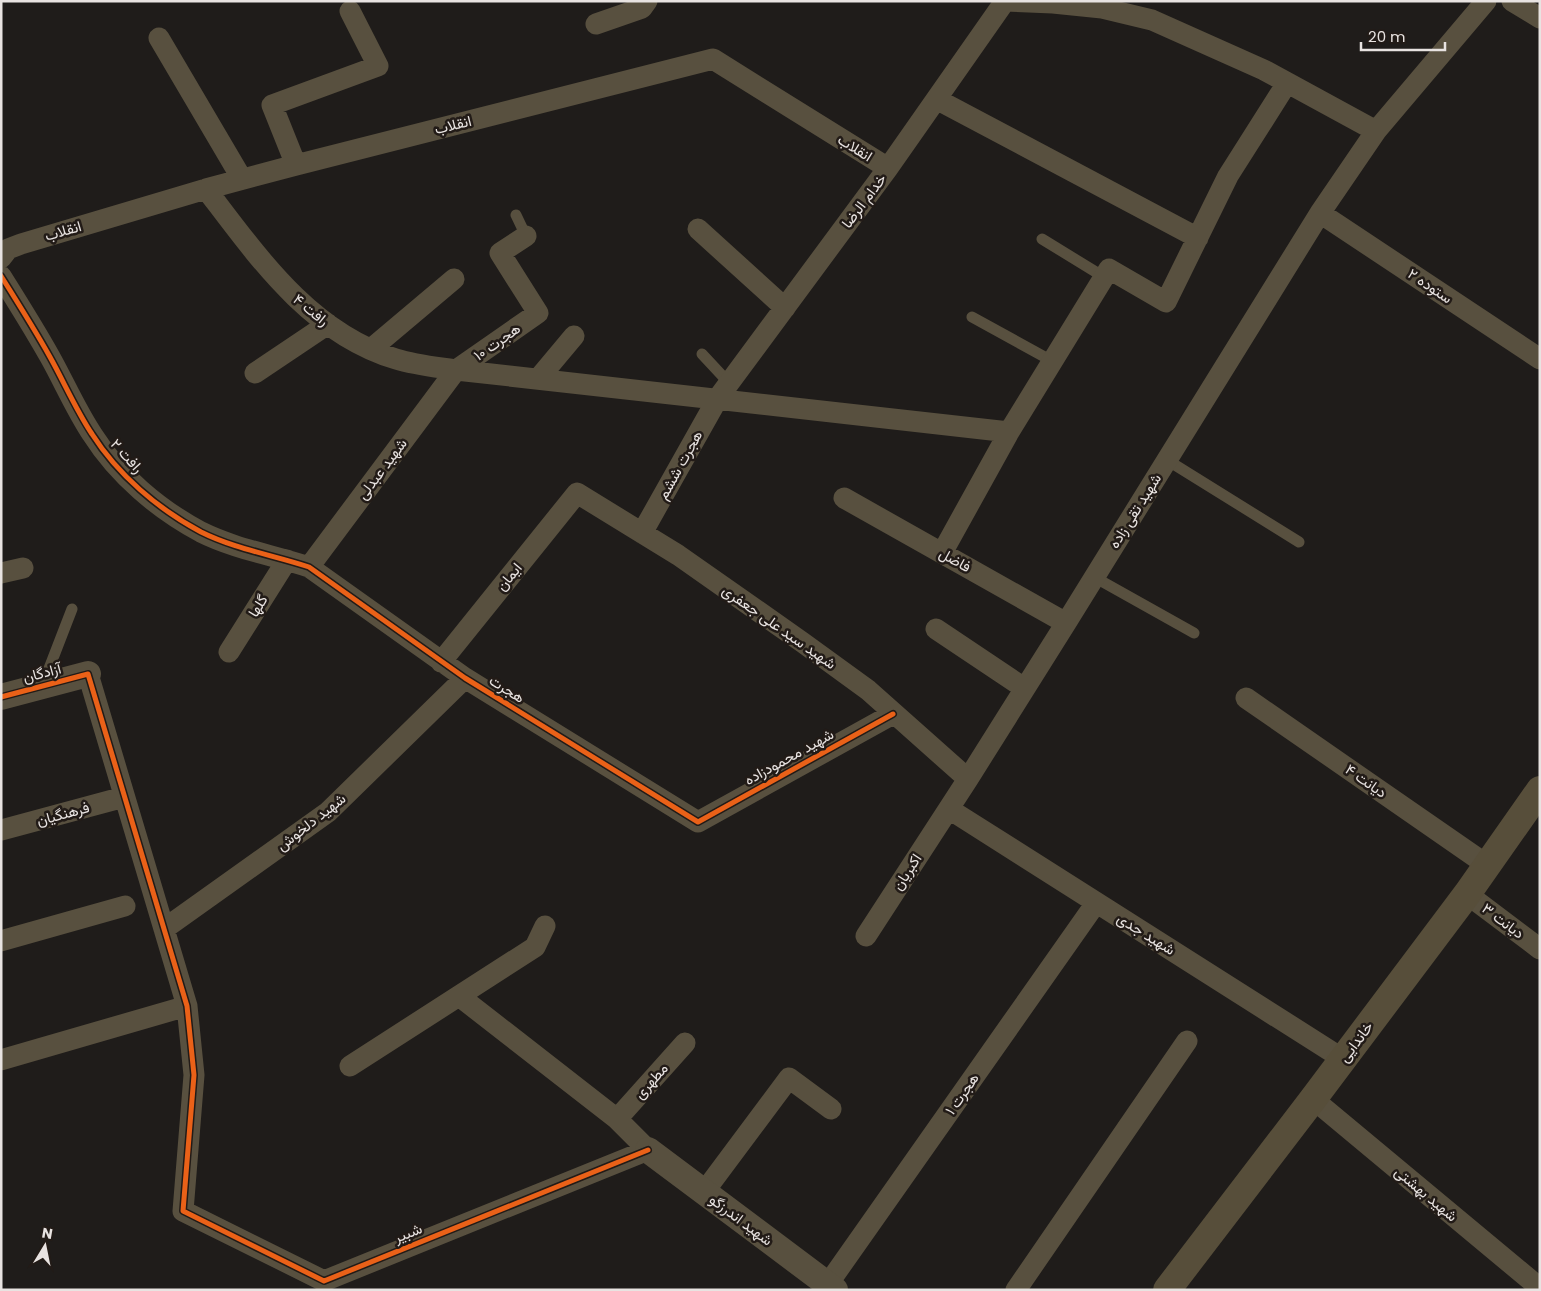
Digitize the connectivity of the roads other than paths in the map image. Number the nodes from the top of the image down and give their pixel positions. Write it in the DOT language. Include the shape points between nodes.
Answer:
graph roads {
  1 [pos="647,1"];
  2 [pos="1005,1"];
  3 [pos="1486,1"];
  4 [pos="1512,1"];
  5 [pos="350,10"];
  6 [pos="1540,18"];
  7 [pos="596,24"];
  8 [pos="159,38"];
  9 [pos="1287,82"];
  10 [pos="938,100"];
  11 [pos="1376,131"];
  12 [pos="296,165"];
  13 [pos="888,168"];
  14 [pos="242,180"];
  15 [pos="206,189"];
  16 [pos="1320,213"];
  17 [pos="516,215"];
  18 [pos="698,229"];
  19 [pos="526,236"];
  20 [pos="1198,238"];
  21 [pos="1042,239"];
  22 [pos="1,258"];
  23 [pos="1,276"];
  24 [pos="1104,277"];
  25 [pos="454,279"];
  26 [pos="784,308"];
  27 [pos="972,317"];
  28 [pos="328,324"];
  29 [pos="574,336"];
  30 [pos="371,349"];
  31 [pos="702,354"];
  32 [pos="1540,358"];
  33 [pos="1052,361"];
  34 [pos="456,370"];
  35 [pos="255,373"];
  36 [pos="538,379"];
  37 [pos="723,391"];
  38 [pos="1009,432"];
  39 [pos="1168,460"];
  40 [pos="577,493"];
  41 [pos="844,498"];
  42 [pos="642,533"];
  43 [pos="1300,542"];
  44 [pos="942,553"];
  45 [pos="287,560"];
  46 [pos="309,567"];
  47 [pos="23,568"];
  48 [pos="1,573"];
  49 [pos="1094,578"];
  50 [pos="72,609"];
  51 [pos="1066,623"];
  52 [pos="936,629"];
  53 [pos="1194,632"];
  54 [pos="229,652"];
  55 [pos="441,662"];
  56 [pos="88,674"];
  57 [pos="465,678"];
  58 [pos="42,687"];
  59 [pos="1024,688"];
  60 [pos="1,697"];
  61 [pos="1246,698"];
  62 [pos="893,714"];
  63 [pos="968,779"];
  64 [pos="1538,795"];
  65 [pos="124,798"];
  66 [pos="949,809"];
  67 [pos="698,822"];
  68 [pos="1,830"];
  69 [pos="1487,865"];
  70 [pos="1467,894"];
  71 [pos="1096,903"];
  72 [pos="125,906"];
  73 [pos="545,926"];
  74 [pos="164,929"];
  75 [pos="866,936"];
  76 [pos="1,941"];
  77 [pos="1540,949"];
  78 [pos="459,996"];
  79 [pos="187,1006"];
  80 [pos="1187,1041"];
  81 [pos="685,1043"];
  82 [pos="1343,1059"];
  83 [pos="1,1060"];
  84 [pos="350,1066"];
  85 [pos="1313,1100"];
  86 [pos="832,1109"];
  87 [pos="616,1119"];
  88 [pos="648,1150"];
  89 [pos="704,1192"];
  90 [pos="831,1287"];
  91 [pos="1540,1288"];
  92 [pos="1016,1290"];
  93 [pos="1167,1290"];
  1 -- 7 [label="street" via="642,8"];
  2 -- 9 [label="street" via="1102,8 1152,20"];
  2 -- 10 [label="street, خدام الرضا"];
  3 -- 11 [label="street, شهید تقی زاده"];
  4 -- 6 [label="street"];
  5 -- 12 [label="street" via="378,66 272,105"];
  8 -- 14 [label="street"];
  9 -- 11 [label="street"];
  9 -- 20 [label="street" via="1228,176"];
  10 -- 13 [label="street, خدام الرضا"];
  10 -- 20 [label="street"];
  11 -- 16 [label="street, شهید تقی زاده"];
  12 -- 13 [label="street, انقلاب" via="713,59"];
  12 -- 14 [label="street, انقلاب"];
  13 -- 26 [label="street, خدام الرضا"];
  14 -- 15 [label="street, انقلاب"];
  15 -- 22 [label="street, انقلاب" via="21,244 8,249"];
  15 -- 28 [label="street, رافت ۴" via="286,290"];
  16 -- 32 [label="street, ستوده ۲"];
  16 -- 39 [label="street, شهید تقی زاده"];
  17 -- 19 [label="lane"];
  18 -- 26 [label="street"];
  19 -- 34 [label="street, هجرت ۱۰" via="500,253 538,313"];
  20 -- 24 [label="street" via="1166,302 1109,269"];
  21 -- 24 [label="lane"];
  23 -- 45 [label="street, رافت ۲" via="92,434 123,475 166,510 200,532 234,547"];
  24 -- 33 [label="street"];
  25 -- 30 [label="street"];
  26 -- 37 [label="street, خدام الرضا"];
  27 -- 33 [label="lane"];
  28 -- 30 [label="street, رافت ۴" via="352,341"];
  28 -- 35 [label="street"];
  29 -- 36 [label="street"];
  30 -- 34 [label="street, رافت ۴" via="396,360"];
  31 -- 37 [label="lane"];
  33 -- 38 [label="street"];
  34 -- 36 [label="street, رافت ۴"];
  34 -- 46 [label="street, شهید عبدلی"];
  36 -- 37 [label="street, رافت ۴"];
  37 -- 38 [label="street, رافت ۴"];
  37 -- 42 [label="street, هجرت ششم"];
  38 -- 44 [label="street"];
  39 -- 43 [label="lane"];
  39 -- 49 [label="street, شهید تقی زاده"];
  40 -- 42 [label="street, شهید سید علی جعفری"];
  40 -- 55 [label="street, ایمان"];
  41 -- 44 [label="street, فاضل"];
  42 -- 62 [label="street, شهید سید علی جعفری" via="802,642 868,690"];
  44 -- 51 [label="street, فاضل"];
  45 -- 46 [label="street, رافت ۲"];
  45 -- 54 [label="street, گلها"];
  46 -- 55 [label="street, هجرت"];
  47 -- 48 [label="street"];
  49 -- 51 [label="street, شهید تقی زاده"];
  49 -- 53 [label="lane"];
  50 -- 58 [label="lane"];
  51 -- 59 [label="street, شهید تقی زاده"];
  52 -- 59 [label="street"];
  55 -- 57 [label="street, هجرت"];
  56 -- 58 [label="street, آزادگان"];
  56 -- 65 [label="street"];
  57 -- 67 [label="street, هجرت"];
  57 -- 74 [label="street, شهید دلخوش" via="328,812"];
  58 -- 60 [label="street, آزادگان"];
  59 -- 63 [label="street, شهید تقی زاده"];
  61 -- 69 [label="street, دیانت ۴"];
  62 -- 63 [label="street, شهید سید علی جعفری"];
  62 -- 67 [label="street, شهید محمودزاده"];
  63 -- 66 [label="street, شهید تقی زاده"];
  64 -- 69 [label="main road, خاندایی"];
  65 -- 68 [label="street, فرهنگیان"];
  65 -- 74 [label="street"];
  66 -- 71 [label="street, شهید جدی"];
  66 -- 75 [label="street, اکبریان"];
  69 -- 70 [label="main road, خاندایی"];
  70 -- 77 [label="street, دیانت ۳"];
  70 -- 82 [label="main road, خاندایی"];
  71 -- 82 [label="street, شهید جدی"];
  71 -- 90 [label="street, هجرت ۱"];
  72 -- 76 [label="street"];
  73 -- 78 [label="street" via="535,947"];
  74 -- 79 [label="street"];
  78 -- 84 [label="street"];
  78 -- 87 [label="street"];
  79 -- 83 [label="street"];
  79 -- 88 [label="street, شبیر" via="194,1075 184,1211 324,1280"];
  80 -- 92 [label="street"];
  81 -- 87 [label="street, مطهری"];
  82 -- 85 [label="main road, خاندایی"];
  85 -- 91 [label="street, شهید بهشتی"];
  85 -- 93 [label="main road, خاندایی"];
  86 -- 89 [label="street" via="788,1078"];
  87 -- 88 [label="street"];
  88 -- 89 [label="street, شهید اندرزگو"];
  89 -- 90 [label="street, شهید اندرزگو"];
}
